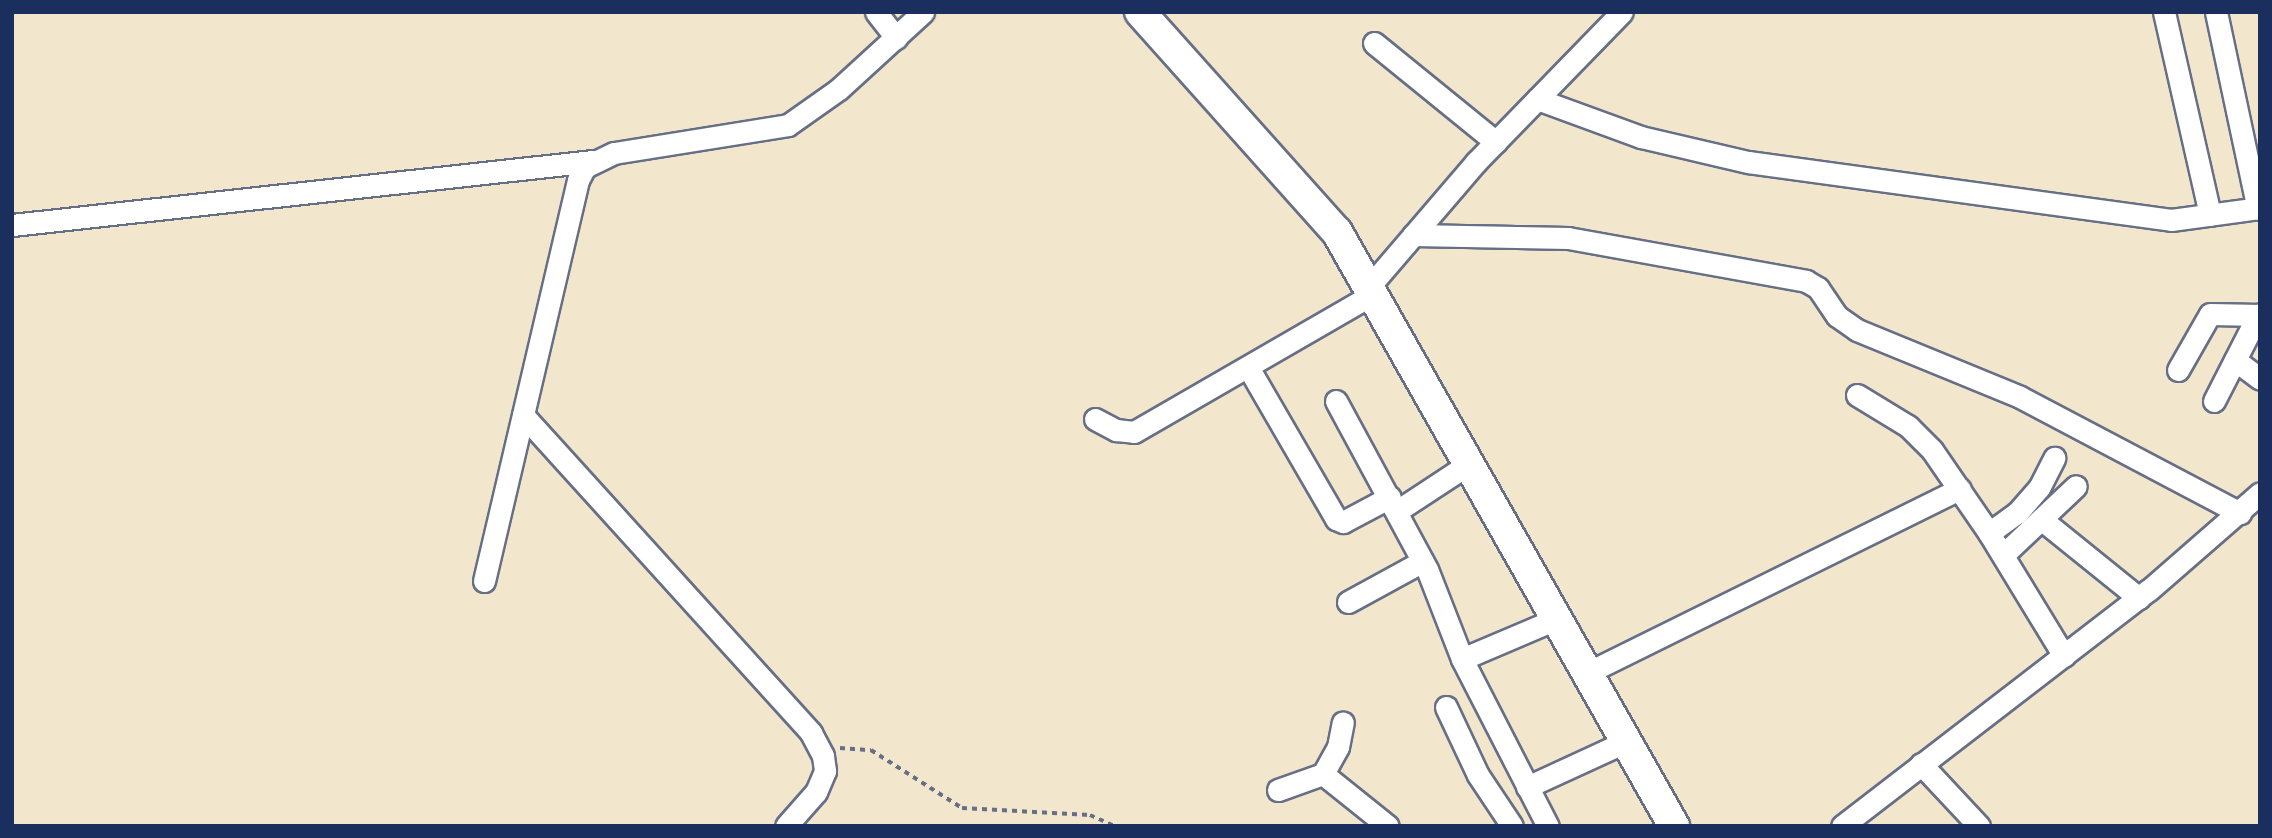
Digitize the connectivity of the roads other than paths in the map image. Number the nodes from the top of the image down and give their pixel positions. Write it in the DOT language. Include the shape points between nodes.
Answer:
graph roads {
  1 [pos="876,12"];
  2 [pos="923,12"];
  3 [pos="1140,12"];
  4 [pos="1622,12"];
  5 [pos="2164,12"];
  6 [pos="2216,12"];
  7 [pos="896,38"];
  8 [pos="1374,43"];
  9 [pos="1537,99"];
  10 [pos="1496,142"];
  11 [pos="593,161"];
  12 [pos="2259,208"];
  13 [pos="2210,215"];
  14 [pos="12,225"];
  15 [pos="1413,235"];
  16 [pos="1369,291"];
  17 [pos="2259,315"];
  18 [pos="2235,360"];
  19 [pos="1248,367"];
  20 [pos="2178,370"];
  21 [pos="2260,379"];
  22 [pos="1857,395"];
  23 [pos="1336,401"];
  24 [pos="2214,401"];
  25 [pos="523,415"];
  26 [pos="1095,419"];
  27 [pos="2054,458"];
  28 [pos="1467,465"];
  29 [pos="2076,486"];
  30 [pos="1961,489"];
  31 [pos="2260,493"];
  32 [pos="1393,504"];
  33 [pos="2240,513"];
  34 [pos="2041,519"];
  35 [pos="1989,533"];
  36 [pos="2003,555"];
  37 [pos="1423,561"];
  38 [pos="484,581"];
  39 [pos="2139,598"];
  40 [pos="1348,602"];
  41 [pos="1554,620"];
  42 [pos="2064,656"];
  43 [pos="1462,659"];
  44 [pos="1585,674"];
  45 [pos="1446,708"];
  46 [pos="1343,722"];
  47 [pos="1625,742"];
  48 [pos="1921,764"];
  49 [pos="1323,774"];
  50 [pos="1527,787"];
  51 [pos="1278,790"];
  52 [pos="786,826"];
  53 [pos="1388,826"];
  54 [pos="1512,826"];
  55 [pos="1548,826"];
  56 [pos="1674,826"];
  57 [pos="1842,826"];
  58 [pos="1979,826"];
  1 -- 7 [label="street"];
  2 -- 7 [label="street"];
  3 -- 16 [label="main road" via="1303,189 1338,232"];
  4 -- 9 [label="street"];
  5 -- 13 [label="street"];
  6 -- 12 [label="street"];
  7 -- 11 [label="street" via="818,107 788,125 614,153"];
  8 -- 10 [label="street"];
  9 -- 10 [label="street"];
  9 -- 13 [label="street" via="1641,137 1748,162 2171,220"];
  10 -- 15 [label="street"];
  11 -- 14 [label="street"];
  11 -- 25 [label="street" via="578,180"];
  12 -- 13 [label="street"];
  15 -- 16 [label="street"];
  15 -- 33 [label="street" via="1569,238 1806,281 1818,288 1837,316 1857,330 2020,397"];
  16 -- 19 [label="street"];
  16 -- 28 [label="main road"];
  17 -- 18 [label="street"];
  17 -- 20 [label="street" via="2210,314"];
  18 -- 21 [label="street"];
  18 -- 24 [label="street"];
  19 -- 26 [label="street" via="1134,432 1116,430"];
  19 -- 32 [label="street" via="1336,519 1343,522"];
  22 -- 30 [label="street" via="1908,426"];
  23 -- 32 [label="street"];
  25 -- 38 [label="street"];
  25 -- 52 [label="street" via="811,733 824,756 825,771 816,792"];
  27 -- 35 [label="street" via="2039,488 2017,513"];
  28 -- 32 [label="street"];
  28 -- 41 [label="main road"];
  29 -- 34 [label="street"];
  30 -- 35 [label="street"];
  30 -- 44 [label="street"];
  31 -- 33 [label="street"];
  32 -- 37 [label="street"];
  33 -- 39 [label="street"];
  34 -- 36 [label="street"];
  34 -- 39 [label="street"];
  35 -- 36 [label="street"];
  36 -- 42 [label="street"];
  37 -- 40 [label="street"];
  37 -- 43 [label="street"];
  39 -- 42 [label="street"];
  41 -- 43 [label="street"];
  41 -- 44 [label="main road"];
  42 -- 48 [label="street"];
  43 -- 50 [label="street"];
  44 -- 47 [label="main road"];
  45 -- 54 [label="street" via="1478,775"];
  46 -- 49 [label="street" via="1338,747"];
  47 -- 50 [label="street"];
  47 -- 56 [label="main road"];
  48 -- 57 [label="street"];
  48 -- 58 [label="street"];
  49 -- 51 [label="street"];
  49 -- 53 [label="street"];
  50 -- 55 [label="street"];
}
